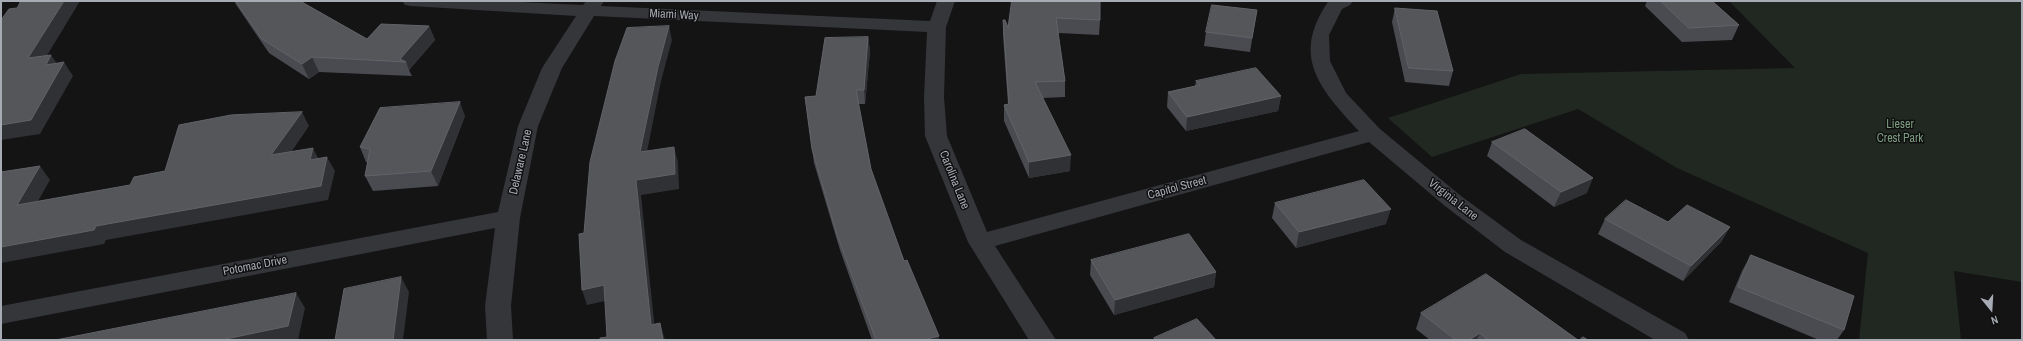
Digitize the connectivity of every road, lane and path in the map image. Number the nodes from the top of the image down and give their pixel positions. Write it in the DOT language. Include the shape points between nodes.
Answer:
graph roads {
  1 [pos="411,1"];
  2 [pos="946,1"];
  3 [pos="1344,1"];
  4 [pos="592,6"];
  5 [pos="937,27"];
  6 [pos="1373,134"];
  7 [pos="508,218"];
  8 [pos="980,242"];
  9 [pos="1,315"];
  10 [pos="500,340"];
  11 [pos="1043,340"];
  12 [pos="1676,340"];
  1 -- 4 [label="street, Miami Way"];
  2 -- 5 [label="street, Carolina Lane"];
  3 -- 6 [label="street, Virginia Lane" via="1334,6 1320,35 1320,61 1336,95"];
  4 -- 5 [label="street, Miami Way"];
  4 -- 7 [label="street, Delaware Lane" via="552,68 528,126"];
  5 -- 8 [label="street, Carolina Lane" via="934,97 936,136"];
  6 -- 8 [label="street, Capitol Street"];
  6 -- 12 [label="street, Virginia Lane" via="1513,246"];
  7 -- 9 [label="street, Potomac Drive"];
  7 -- 10 [label="street, Delaware Lane" via="498,306"];
  8 -- 11 [label="street, Carolina Lane"];
}
